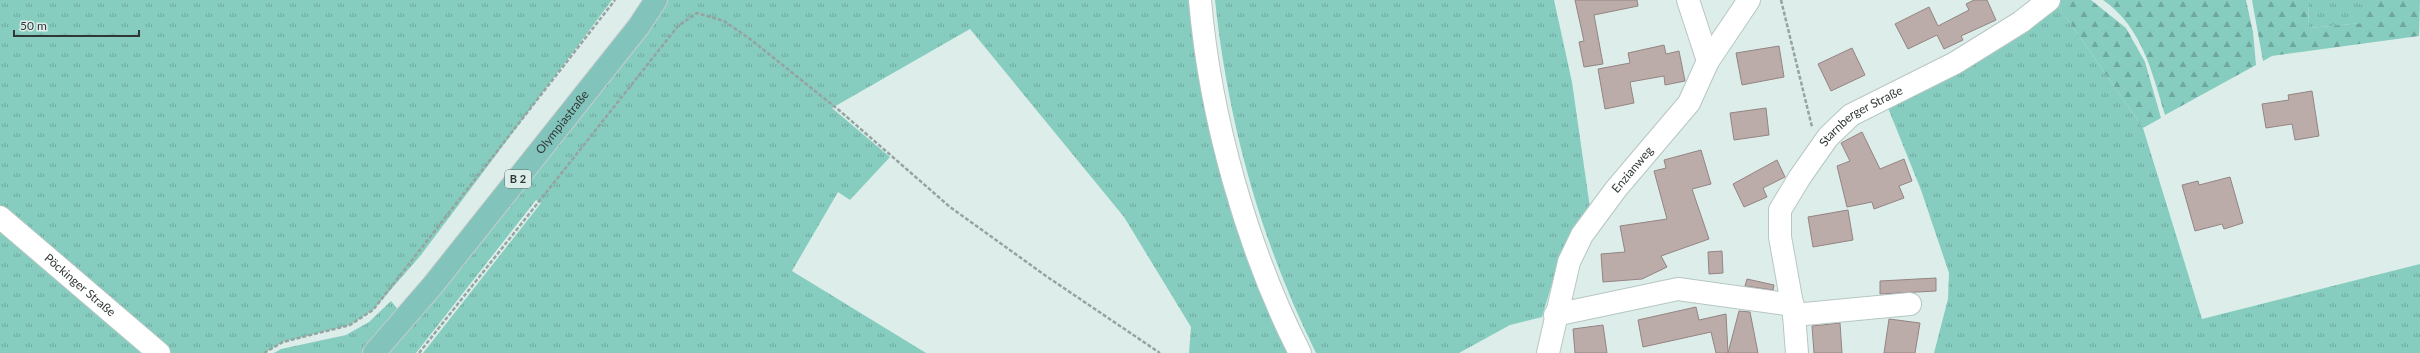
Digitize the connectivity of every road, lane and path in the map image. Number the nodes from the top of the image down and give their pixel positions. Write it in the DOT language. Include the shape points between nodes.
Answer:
graph roads {
  1 [pos="615,0"];
  2 [pos="656,0"];
  3 [pos="1200,0"];
  4 [pos="1688,0"];
  5 [pos="1749,0"];
  6 [pos="1781,0"];
  7 [pos="2049,0"];
  8 [pos="1708,61"];
  9 [pos="1818,153"];
  10 [pos="0,217"];
  11 [pos="1910,304"];
  12 [pos="1793,310"];
  13 [pos="1555,315"];
  14 [pos="159,353"];
  15 [pos="264,353"];
  16 [pos="374,353"];
  17 [pos="419,353"];
  18 [pos="1160,353"];
  19 [pos="1300,353"];
  20 [pos="1548,353"];
  21 [pos="1797,353"];
  1 -- 15 [label="path" via="373,310 350,326 283,342"];
  2 -- 16 [label="main road, Olympiastraße / B 2" via="635,32 475,233"];
  3 -- 19 [label="street" via="1203,37 1216,110 1232,170 1271,287"];
  4 -- 8 [label="street"];
  5 -- 8 [label="street, Enzianweg"];
  6 -- 9 [label="path"];
  7 -- 9 [label="street, Starnberger Straße" via="2021,22 1955,63 1851,116 1828,137"];
  8 -- 13 [label="street, Enzianweg" via="1689,103 1616,189 1582,235 1569,262"];
  9 -- 12 [label="street, Starnberger Straße" via="1780,210 1780,237"];
  10 -- 14 [label="street, Pöckinger Straße"];
  11 -- 12 [label="street"];
  12 -- 13 [label="street" via="1678,289"];
  12 -- 21 [label="street, Starnberger Straße"];
  13 -- 20 [label="street, Enzianweg"];
  17 -- 18 [label="path" via="678,26 697,13 724,21 750,39 840,111 950,207"];
}
